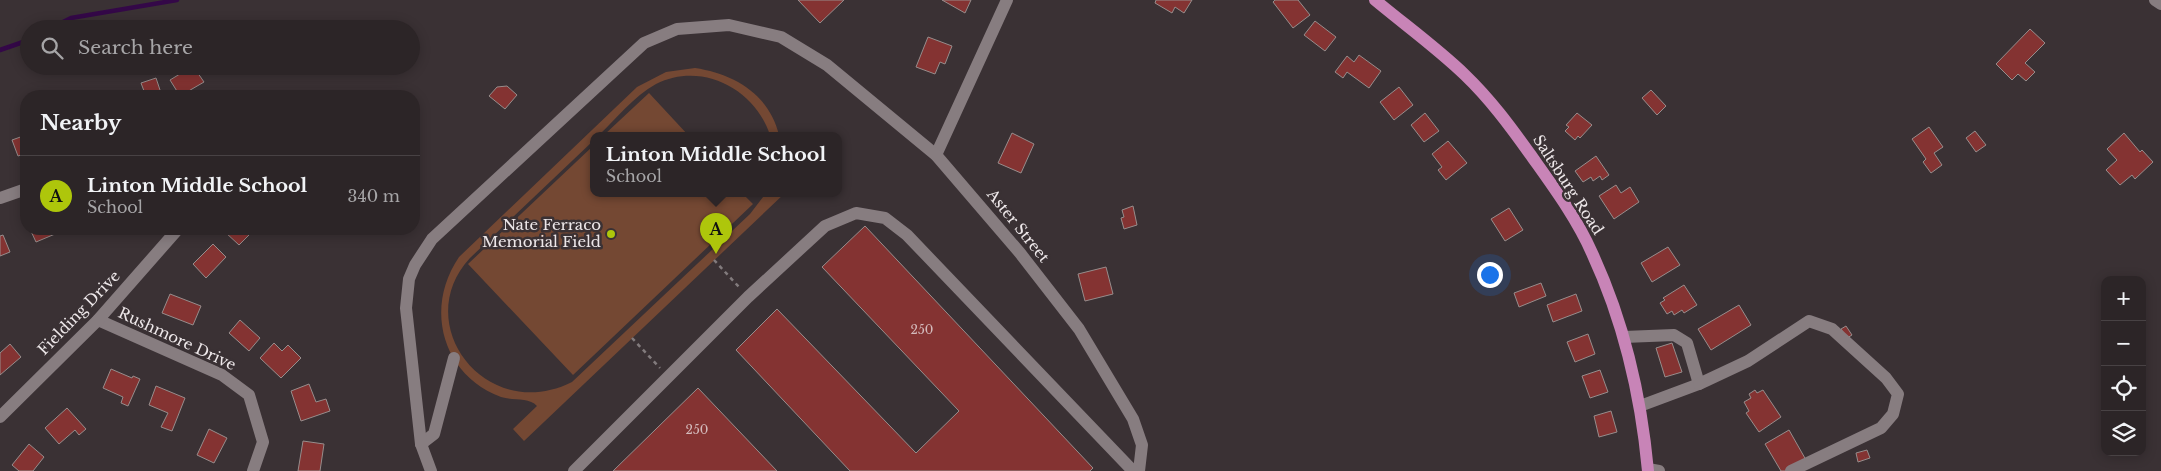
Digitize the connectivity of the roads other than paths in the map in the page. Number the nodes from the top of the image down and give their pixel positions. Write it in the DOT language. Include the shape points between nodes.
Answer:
graph roads {
  1 [pos="1007,0"];
  2 [pos="1375,0"];
  3 [pos="2155,0"];
  4 [pos="2161,4"];
  5 [pos="936,154"];
  6 [pos="20,191"];
  7 [pos="0,198"];
  8 [pos="173,235"];
  9 [pos="98,320"];
  10 [pos="1624,337"];
  11 [pos="454,358"];
  12 [pos="1699,384"];
  13 [pos="1640,406"];
  14 [pos="0,417"];
  15 [pos="421,444"];
  16 [pos="1652,470"];
  17 [pos="253,471"];
  18 [pos="431,471"];
  19 [pos="574,471"];
  20 [pos="1133,471"];
  21 [pos="1140,471"];
  22 [pos="1790,471"];
  1 -- 5 [label="street"];
  2 -- 10 [label="main road, Saltsburg Road" via="1465,75 1505,119 1566,205 1591,251"];
  3 -- 4 [label="street"];
  5 -- 15 [label="street, Aster Street" via="826,65 781,37 729,24 677,29 644,43 432,239 415,265 406,293 406,308"];
  5 -- 21 [label="street, Aster Street" via="1079,329 1133,419 1142,445"];
  6 -- 7 [label="street"];
  8 -- 9 [label="street, Fielding Drive"];
  9 -- 14 [label="street, Fielding Drive"];
  9 -- 17 [label="street, Rushmore Drive" via="222,374 249,395 263,442"];
  10 -- 12 [label="street" via="1674,335 1687,343"];
  10 -- 13 [label="main road, Saltsburg Road"];
  11 -- 15 [label="street" via="434,434"];
  12 -- 13 [label="street"];
  12 -- 22 [label="street" via="1748,360 1809,321 1832,329 1886,378 1898,394 1893,414 1881,428"];
  13 -- 16 [label="main road, Saltsburg Road"];
  15 -- 18 [label="street, Aster Street"];
  19 -- 20 [label="street" via="748,297 825,226 856,214 884,218 907,235"];
}
